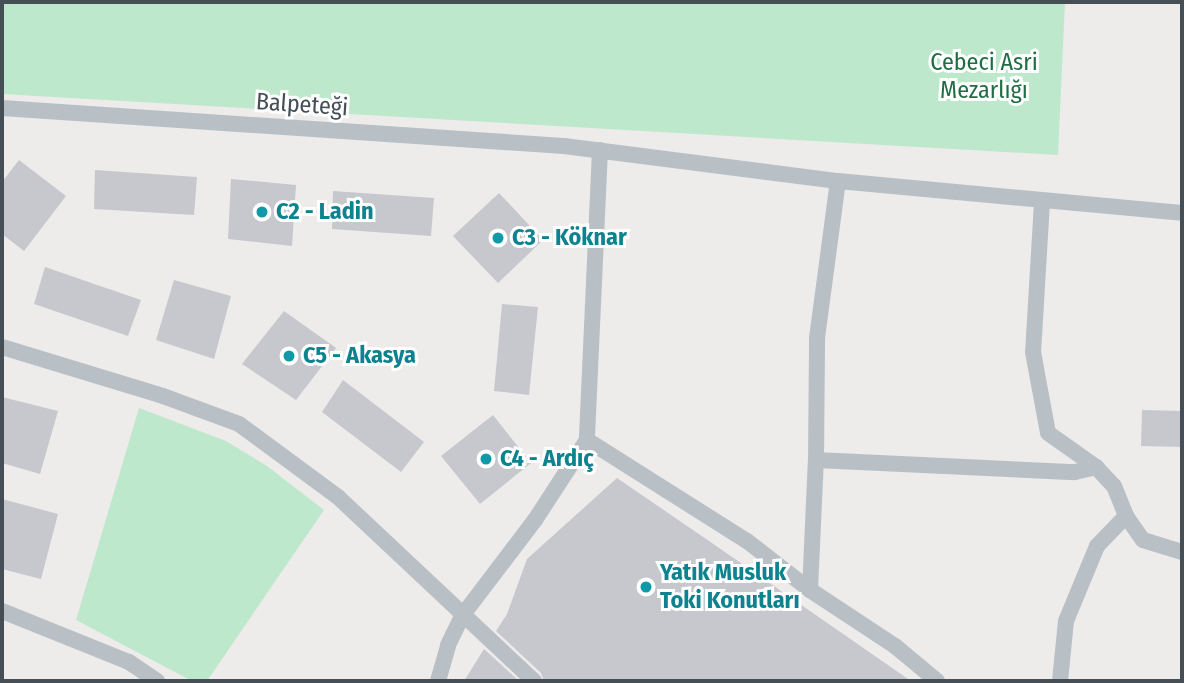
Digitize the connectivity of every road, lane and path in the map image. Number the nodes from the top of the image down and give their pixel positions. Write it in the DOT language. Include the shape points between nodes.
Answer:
graph roads {
  1 [pos="2,108"];
  2 [pos="600,150"];
  3 [pos="838,181"];
  4 [pos="1042,202"];
  5 [pos="1182,213"];
  6 [pos="2,347"];
  7 [pos="587,440"];
  8 [pos="816,460"];
  9 [pos="1096,467"];
  10 [pos="1126,516"];
  11 [pos="1182,552"];
  12 [pos="810,590"];
  13 [pos="2,611"];
  14 [pos="461,616"];
  15 [pos="157,681"];
  16 [pos="438,681"];
  17 [pos="534,681"];
  18 [pos="937,681"];
  19 [pos="1060,681"];
  1 -- 2 [label="street, Balpeteği"];
  2 -- 3 [label="street, Balpeteği"];
  2 -- 7 [label="street"];
  3 -- 4 [label="street, Balpeteği"];
  3 -- 8 [label="street" via="817,338"];
  4 -- 5 [label="street, Balpeteği"];
  4 -- 9 [label="street" via="1033,352 1048,433"];
  6 -- 14 [label="street" via="163,396 239,425 338,497"];
  7 -- 12 [label="street" via="747,541"];
  7 -- 14 [label="street" via="528,530"];
  8 -- 9 [label="street" via="1075,472"];
  8 -- 12 [label="street"];
  9 -- 10 [label="street" via="1114,486"];
  10 -- 11 [label="street" via="1143,540"];
  10 -- 19 [label="street" via="1097,546 1066,621"];
  12 -- 18 [label="street"];
  13 -- 15 [label="street" via="129,662"];
  14 -- 16 [label="street"];
  14 -- 17 [label="street"];
}
